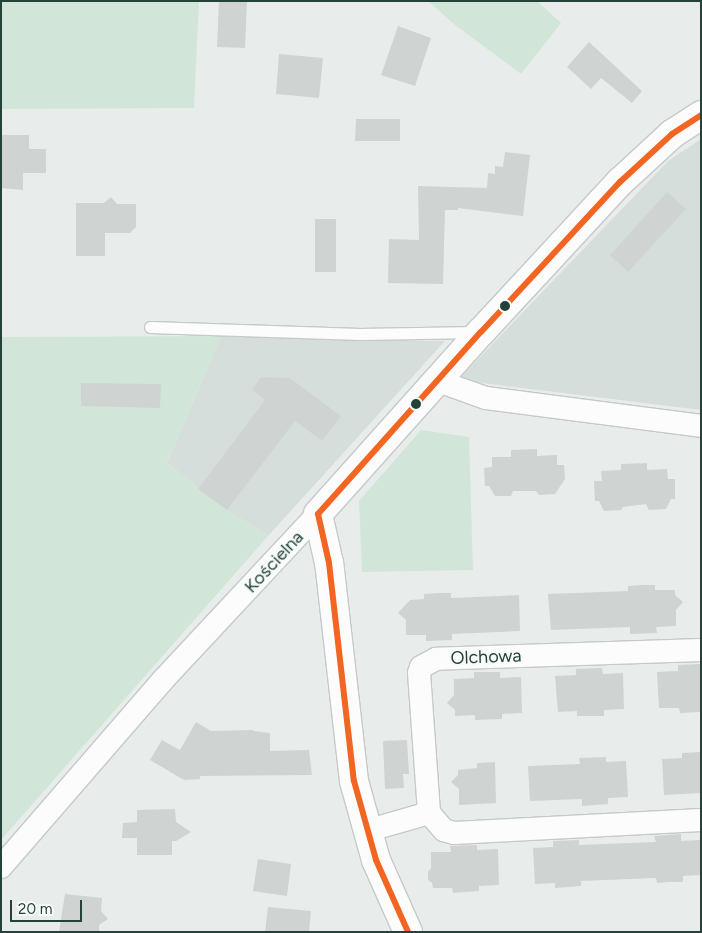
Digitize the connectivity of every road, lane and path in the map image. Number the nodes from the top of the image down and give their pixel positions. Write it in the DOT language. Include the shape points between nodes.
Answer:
graph roads {
  1 [pos="701,115"];
  2 [pos="150,327"];
  3 [pos="481,332"];
  4 [pos="438,381"];
  5 [pos="701,426"];
  6 [pos="318,514"];
  7 [pos="701,650"];
  8 [pos="428,813"];
  9 [pos="701,820"];
  10 [pos="366,831"];
  11 [pos="1,867"];
  12 [pos="408,932"];
  1 -- 3 [label="street, Kościelna" via="672,134 620,182"];
  2 -- 3 [label="lane" via="360,334"];
  3 -- 4 [label="street, Kościelna"];
  4 -- 5 [label="street" via="486,398"];
  4 -- 6 [label="street, Kościelna"];
  6 -- 10 [label="street" via="329,563 354,781"];
  6 -- 11 [label="street, Kościelna" via="163,680"];
  7 -- 8 [label="street, Olchowa" via="436,659 427,663 419,674"];
  8 -- 9 [label="street" via="440,827 454,833"];
  8 -- 10 [label="street"];
  10 -- 12 [label="street"];
}
